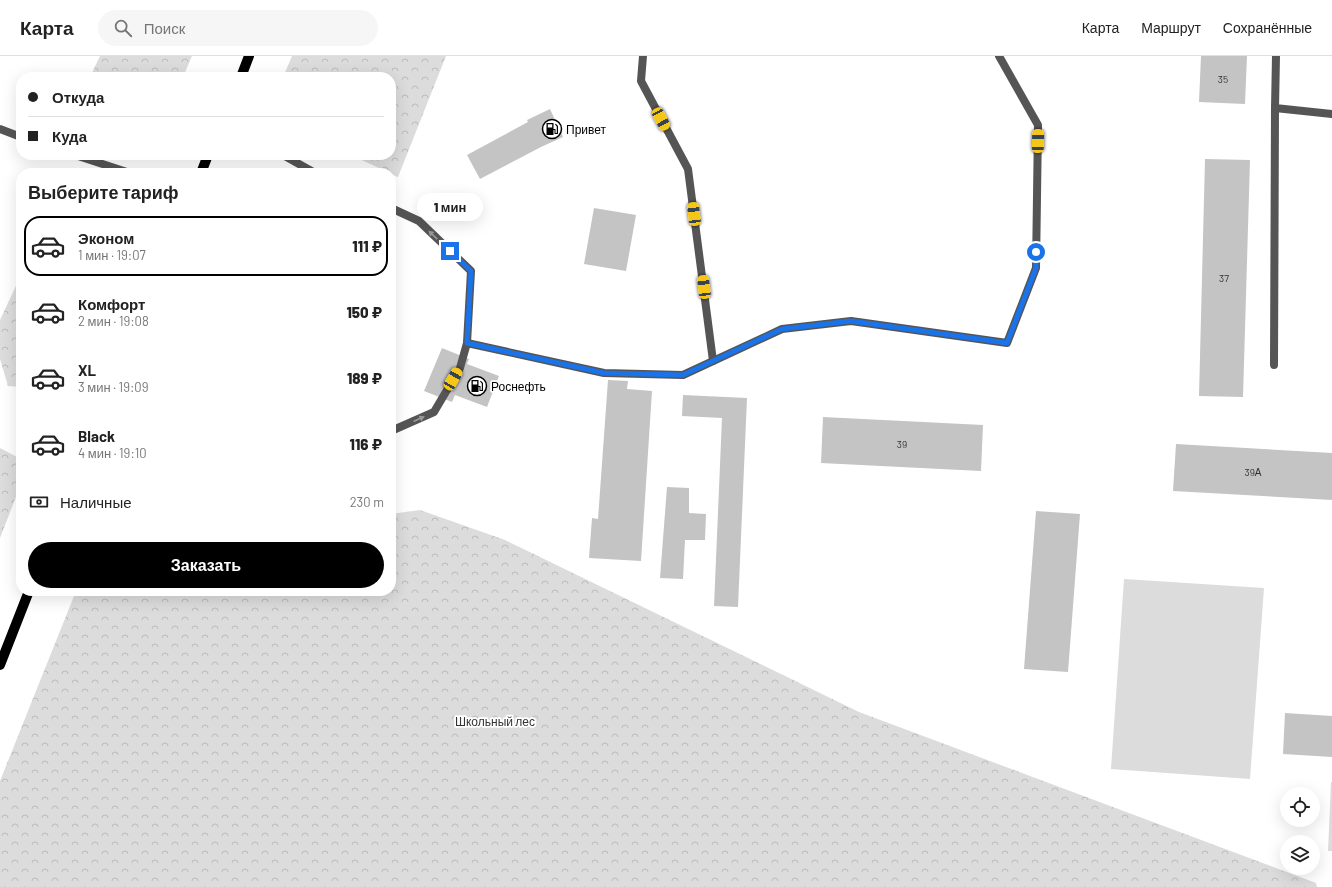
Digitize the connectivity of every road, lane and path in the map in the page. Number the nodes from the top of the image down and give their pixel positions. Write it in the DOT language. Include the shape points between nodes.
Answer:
graph roads {
  1 [pos="250,56"];
  2 [pos="642,56"];
  3 [pos="999,56"];
  4 [pos="1276,56"];
  5 [pos="243,72"];
  6 [pos="1275,108"];
  7 [pos="1332,114"];
  8 [pos="0,129"];
  9 [pos="16,135"];
  10 [pos="91,160"];
  11 [pos="292,160"];
  12 [pos="115,168"];
  13 [pos="306,168"];
  14 [pos="396,210"];
  15 [pos="467,343"];
  16 [pos="713,361"];
  17 [pos="1274,365"];
  18 [pos="396,429"];
  19 [pos="27,596"];
  20 [pos="0,665"];
  1 -- 5 [label="main road"];
  2 -- 16 [label="street" via="641,81 688,169"];
  3 -- 16 [label="street" via="1038,125 1036,268 1007,343 851,321 782,329"];
  4 -- 6 [label="street"];
  6 -- 7 [label="street"];
  6 -- 17 [label="street"];
  8 -- 9 [label="street"];
  10 -- 12 [label="street"];
  11 -- 13 [label="street"];
  15 -- 14 [label="street, one-way" via="471,271 419,221"];
  15 -- 16 [label="street" via="604,373 683,375"];
  18 -- 15 [label="street, one-way" via="434,412 460,368"];
  19 -- 20 [label="main road"];
}
